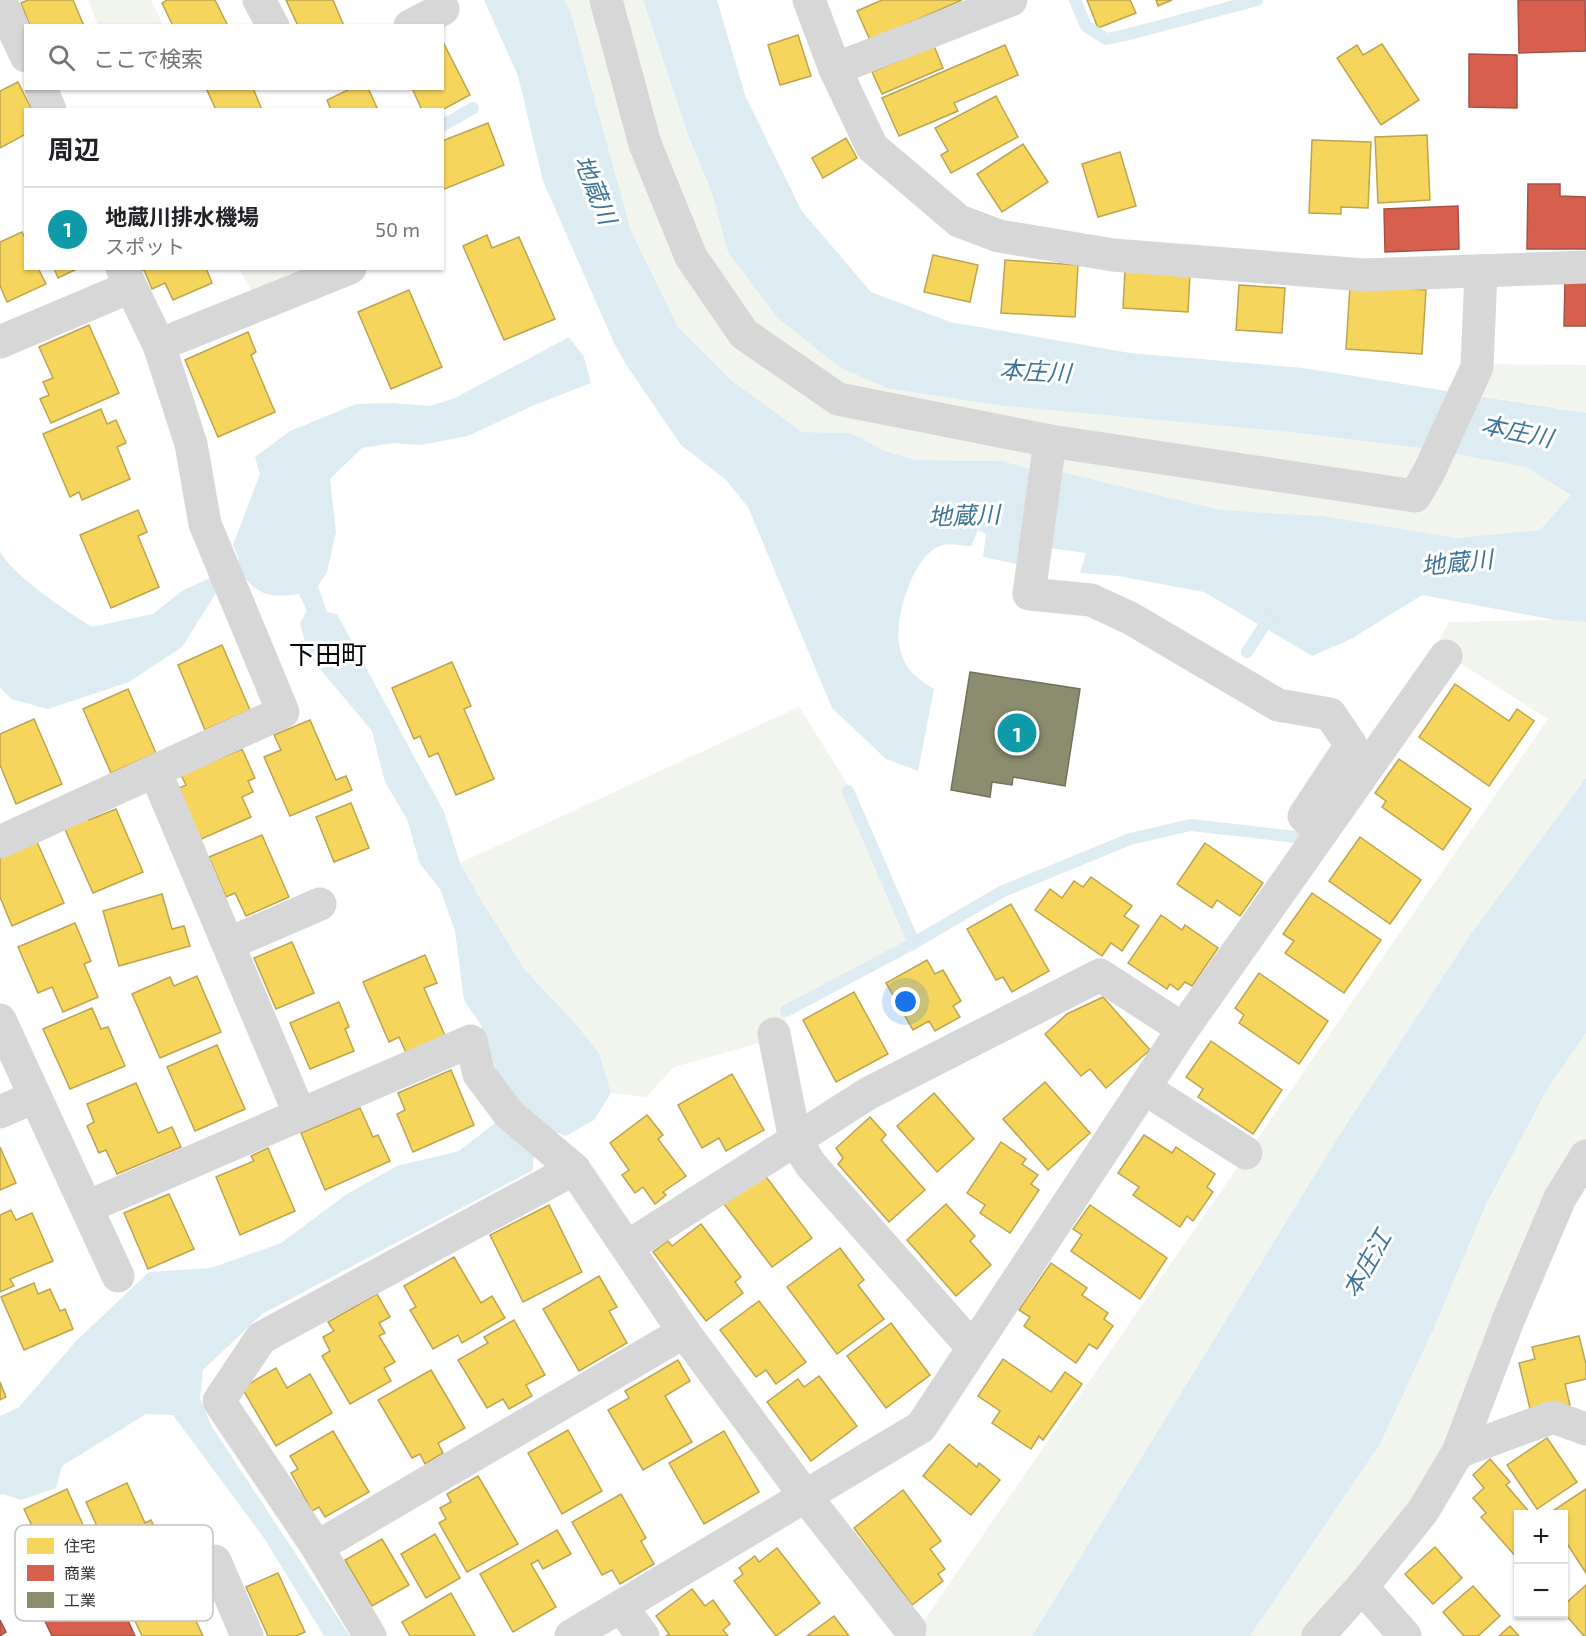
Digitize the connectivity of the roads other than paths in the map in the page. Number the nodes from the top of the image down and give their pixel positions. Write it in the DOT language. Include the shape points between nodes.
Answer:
graph roads {
  1 [pos="0,0"];
  2 [pos="259,0"];
  3 [pos="606,0"];
  4 [pos="808,0"];
  5 [pos="1011,0"];
  6 [pos="443,9"];
  7 [pos="272,24"];
  8 [pos="414,24"];
  9 [pos="24,52"];
  10 [pos="836,69"];
  11 [pos="42,90"];
  12 [pos="49,108"];
  13 [pos="1586,267"];
  14 [pos="345,270"];
  15 [pos="1481,271"];
  16 [pos="126,278"];
  17 [pos="0,342"];
  18 [pos="159,345"];
  19 [pos="1050,441"];
  20 [pos="1446,656"];
  21 [pos="155,771"];
  22 [pos="1321,834"];
  23 [pos="0,842"];
  24 [pos="320,904"];
  25 [pos="228,944"];
  26 [pos="0,1020"];
  27 [pos="1183,1029"];
  28 [pos="774,1034"];
  29 [pos="1144,1088"];
  30 [pos="34,1097"];
  31 [pos="0,1112"];
  32 [pos="300,1115"];
  33 [pos="795,1140"];
  34 [pos="1246,1153"];
  35 [pos="1586,1156"];
  36 [pos="563,1160"];
  37 [pos="87,1208"];
  38 [pos="627,1247"];
  39 [pos="117,1276"];
  40 [pos="684,1332"];
  41 [pos="973,1348"];
  42 [pos="1586,1430"];
  43 [pos="1458,1452"];
  44 [pos="806,1497"];
  45 [pos="317,1547"];
  46 [pos="215,1561"];
  47 [pos="1362,1587"];
  48 [pos="621,1607"];
  49 [pos="910,1629"];
  50 [pos="248,1636"];
  51 [pos="370,1636"];
  52 [pos="571,1636"];
  53 [pos="643,1636"];
  54 [pos="1318,1636"];
  55 [pos="1405,1636"];
  1 -- 9 [label="street"];
  2 -- 7 [label="street"];
  3 -- 19 [label="street" via="645,144 686,247 744,334 838,399"];
  4 -- 10 [label="street"];
  5 -- 10 [label="street"];
  6 -- 8 [label="street"];
  10 -- 15 [label="street" via="872,147 960,221 999,236 1113,255 1364,275"];
  11 -- 12 [label="street"];
  13 -- 15 [label="street"];
  14 -- 18 [label="street"];
  15 -- 19 [label="street" via="1478,367 1415,496"];
  16 -- 17 [label="street"];
  16 -- 18 [label="street"];
  18 -- 21 [label="street" via="191,444 205,524 283,712"];
  19 -- 22 [label="street" via="1029,594 1091,600 1130,618 1278,705 1330,714 1351,745 1304,816"];
  20 -- 22 [label="street"];
  21 -- 23 [label="street"];
  21 -- 25 [label="street"];
  22 -- 27 [label="street"];
  24 -- 25 [label="street"];
  25 -- 32 [label="street"];
  26 -- 30 [label="street"];
  27 -- 29 [label="street"];
  27 -- 33 [label="street" via="1100,975 869,1093"];
  28 -- 33 [label="street"];
  29 -- 34 [label="street"];
  29 -- 41 [label="street"];
  30 -- 31 [label="street"];
  30 -- 37 [label="street"];
  32 -- 36 [label="street" via="471,1041 479,1074 509,1114"];
  32 -- 37 [label="street"];
  33 -- 38 [label="street"];
  33 -- 41 [label="street" via="811,1165"];
  35 -- 43 [label="street" via="1560,1198"];
  36 -- 38 [label="street"];
  36 -- 45 [label="street" via="261,1338 219,1401"];
  37 -- 39 [label="street"];
  38 -- 40 [label="street"];
  40 -- 44 [label="street"];
  40 -- 45 [label="street"];
  41 -- 44 [label="street" via="921,1427"];
  42 -- 43 [label="street" via="1553,1417"];
  43 -- 47 [label="street" via="1423,1511"];
  44 -- 48 [label="street"];
  44 -- 49 [label="street"];
  45 -- 51 [label="street"];
  46 -- 50 [label="street"];
  47 -- 54 [label="street"];
  47 -- 55 [label="street"];
  48 -- 52 [label="street"];
  48 -- 53 [label="street"];
}
